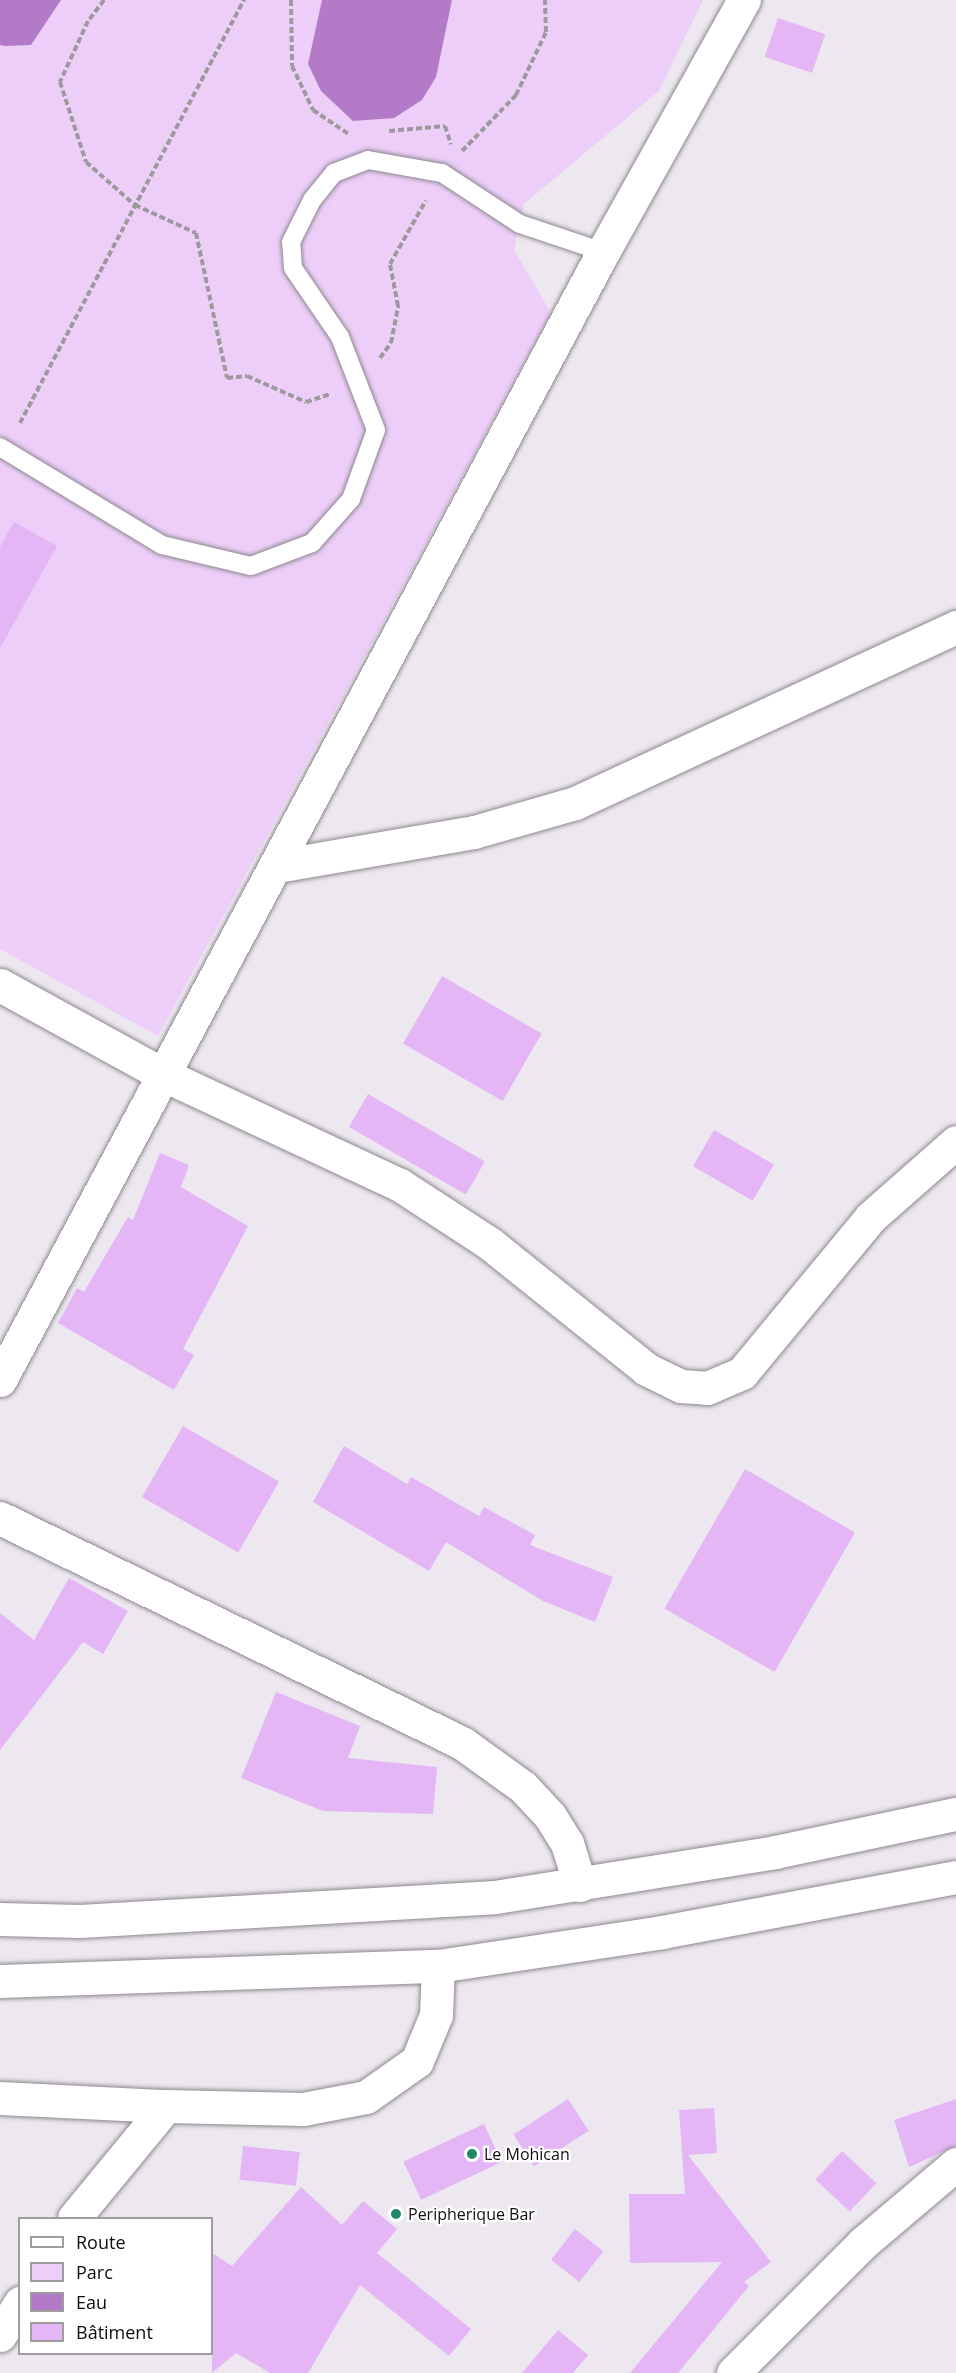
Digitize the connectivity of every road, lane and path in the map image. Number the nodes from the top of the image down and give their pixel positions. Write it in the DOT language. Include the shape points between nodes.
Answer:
graph roads {
  1 [pos="104,0"];
  2 [pos="244,0"];
  3 [pos="291,0"];
  4 [pos="545,0"];
  5 [pos="744,0"];
  6 [pos="377,134"];
  7 [pos="355,139"];
  8 [pos="455,159"];
  9 [pos="442,173"];
  10 [pos="135,206"];
  11 [pos="603,252"];
  12 [pos="362,383"];
  13 [pos="3,449"];
  14 [pos="956,627"];
  15 [pos="276,866"];
  16 [pos="0,985"];
  17 [pos="164,1075"];
  18 [pos="956,1142"];
  19 [pos="0,1380"];
  20 [pos="0,1518"];
  21 [pos="956,1814"];
  22 [pos="956,1877"];
  23 [pos="580,1885"];
  24 [pos="0,1919"];
  25 [pos="438,1966"];
  26 [pos="0,1981"];
  27 [pos="0,2098"];
  28 [pos="166,2106"];
  29 [pos="956,2164"];
  30 [pos="75,2217"];
  31 [pos="18,2306"];
  32 [pos="0,2335"];
  33 [pos="733,2373"];
  1 -- 10 [label="path" via="88,21 60,82 86,162"];
  2 -- 10 [label="path"];
  3 -- 7 [label="path" via="292,66 313,110"];
  4 -- 8 [label="path" via="546,32 516,95"];
  5 -- 11 [label="street"];
  6 -- 8 [label="path" via="446,126"];
  8 -- 9 [label="path"];
  9 -- 11 [label="lane" via="520,224"];
  9 -- 12 [label="path" via="390,264 398,306 391,343"];
  9 -- 12 [label="lane" via="368,160 334,173 312,200 291,242 293,268 340,337"];
  10 -- 12 [label="path" via="196,233 227,378 247,376 306,402"];
  10 -- 13 [label="path"];
  11 -- 15 [label="street"];
  12 -- 13 [label="lane" via="376,430 351,499 312,543 251,566 162,545"];
  14 -- 15 [label="street" via="575,802 474,832"];
  15 -- 17 [label="street"];
  16 -- 17 [label="street"];
  17 -- 18 [label="street" via="400,1185 489,1243 646,1369 681,1386 708,1388 741,1374 871,1217"];
  17 -- 19 [label="street"];
  20 -- 23 [label="street" via="462,1743 523,1787 550,1816 567,1843"];
  21 -- 23 [label="street"];
  22 -- 25 [label="street" via="662,1932"];
  23 -- 24 [label="street" via="484,1898 80,1921"];
  25 -- 26 [label="street"];
  25 -- 28 [label="street" via="436,2015 417,2061 366,2097 303,2109"];
  27 -- 28 [label="street"];
  28 -- 30 [label="street"];
  29 -- 33 [label="street" via="863,2243"];
  31 -- 32 [label="street"];
}
